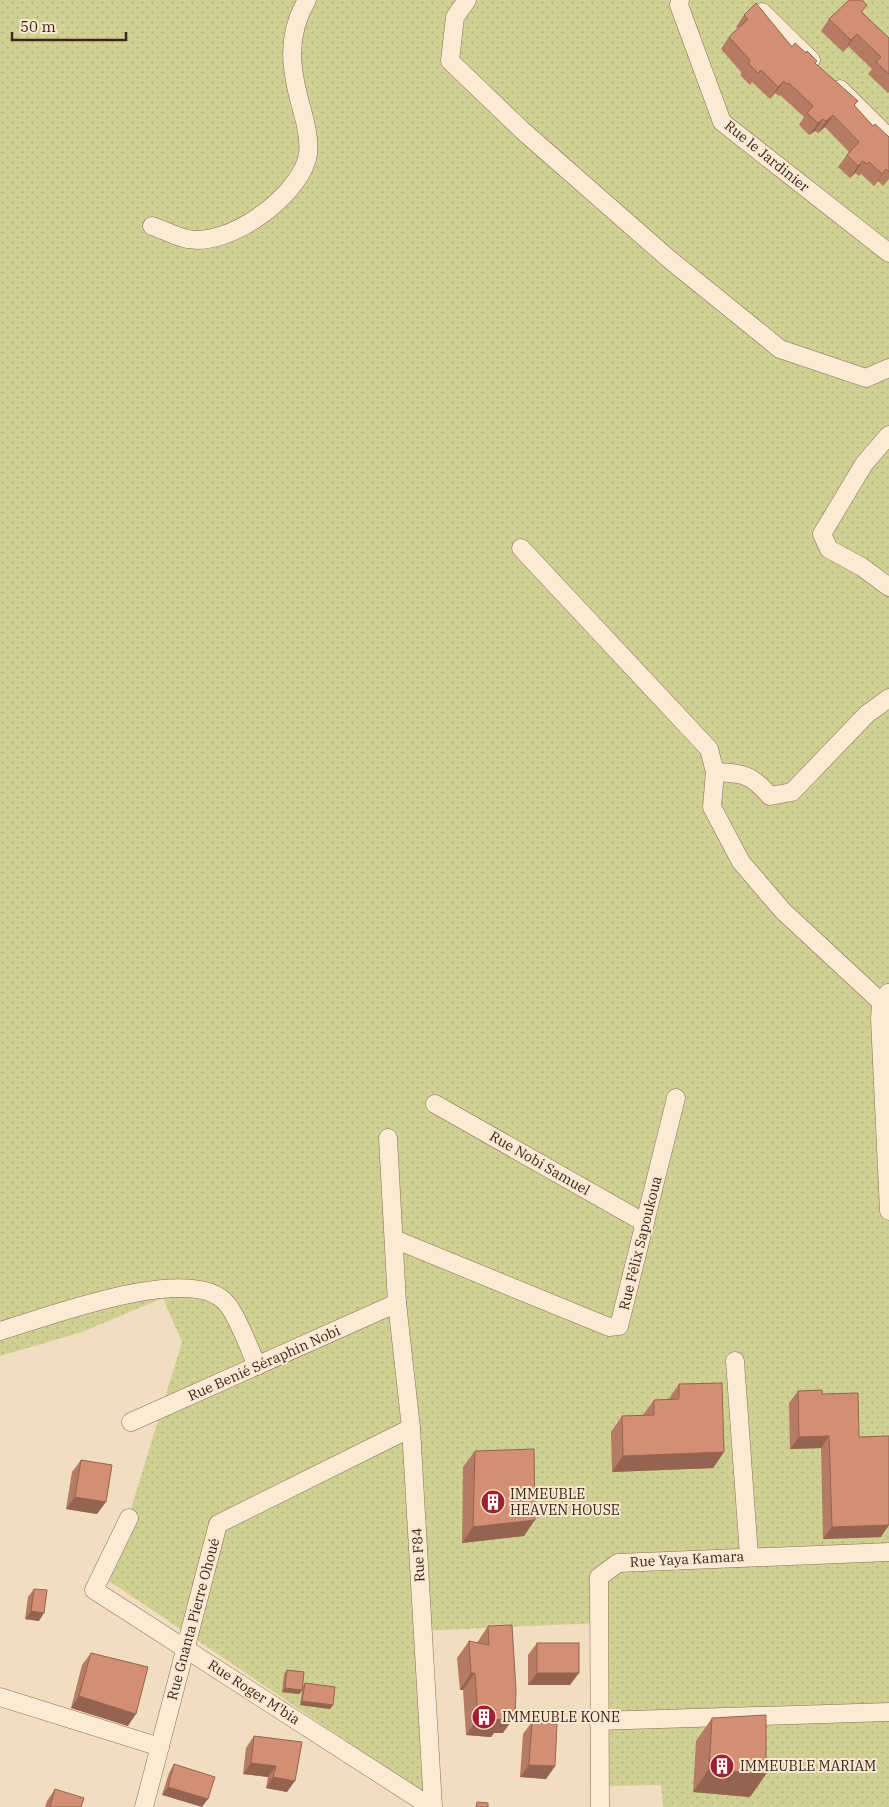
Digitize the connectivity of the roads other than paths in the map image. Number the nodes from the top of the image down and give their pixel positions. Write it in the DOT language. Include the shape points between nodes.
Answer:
graph roads {
  1 [pos="307,0"];
  2 [pos="467,0"];
  3 [pos="680,0"];
  4 [pos="762,12"];
  5 [pos="889,138"];
  6 [pos="152,226"];
  7 [pos="889,252"];
  8 [pos="889,368"];
  9 [pos="889,436"];
  10 [pos="521,548"];
  11 [pos="889,587"];
  12 [pos="889,698"];
  13 [pos="715,772"];
  14 [pos="885,997"];
  15 [pos="676,1098"];
  16 [pos="435,1104"];
  17 [pos="388,1138"];
  18 [pos="889,1205"];
  19 [pos="889,1210"];
  20 [pos="645,1223"];
  21 [pos="394,1238"];
  22 [pos="397,1303"];
  23 [pos="0,1331"];
  24 [pos="734,1361"];
  25 [pos="257,1366"];
  26 [pos="131,1422"];
  27 [pos="411,1428"];
  28 [pos="129,1518"];
  29 [pos="889,1552"];
  30 [pos="749,1556"];
  31 [pos="185,1647"];
  32 [pos="0,1697"];
  33 [pos="889,1712"];
  34 [pos="598,1720"];
  35 [pos="160,1747"];
  36 [pos="144,1807"];
  37 [pos="432,1807"];
  38 [pos="600,1807"];
  1 -- 6 [label="street" via="294,30 290,62 307,128 307,159 291,188 242,228 213,238 189,239"];
  2 -- 8 [label="street" via="455,17 450,61 523,131 669,259 780,349 866,378"];
  3 -- 7 [label="street, Rue le Jardinier" via="722,122"];
  4 -- 5 [label="street"];
  9 -- 11 [label="street" via="864,464 822,534 829,549"];
  10 -- 13 [label="street" via="709,749"];
  12 -- 13 [label="street" via="867,714 792,792 770,796 758,782 743,774"];
  13 -- 14 [label="street" via="712,807 741,862 783,911"];
  14 -- 18 [label="street" via="880,1019"];
  15 -- 20 [label="street, Rue Félix Sapoukoua"];
  16 -- 20 [label="street, Rue Nobi Samuel"];
  17 -- 21 [label="street, Rue F84"];
  18 -- 19 [label="street"];
  20 -- 21 [label="street, Rue Félix Sapoukoua" via="619,1326 608,1327"];
  21 -- 22 [label="street, Rue F84"];
  22 -- 25 [label="street, Rue Benié Séraphin Nobi"];
  22 -- 27 [label="street, Rue F84"];
  23 -- 25 [label="street" via="134,1292 178,1287 199,1289 227,1303"];
  24 -- 30 [label="street"];
  25 -- 26 [label="street, Rue Benié Séraphin Nobi"];
  27 -- 31 [label="street, Rue Gnanta Pierre Ohoué" via="218,1524"];
  27 -- 37 [label="street, Rue F84"];
  28 -- 31 [label="street, Rue Roger M'bia" via="94,1590"];
  29 -- 30 [label="street, Rue Yaya Kamara"];
  30 -- 34 [label="street, Rue Yaya Kamara" via="618,1563 599,1577"];
  31 -- 35 [label="street, Rue Gnanta Pierre Ohoué"];
  31 -- 37 [label="street, Rue Roger M'bia"];
  32 -- 35 [label="street"];
  33 -- 34 [label="street"];
  34 -- 38 [label="street, Rue Yaya Kamara"];
  35 -- 36 [label="street, Rue Gnanta Pierre Ohoué"];
}
